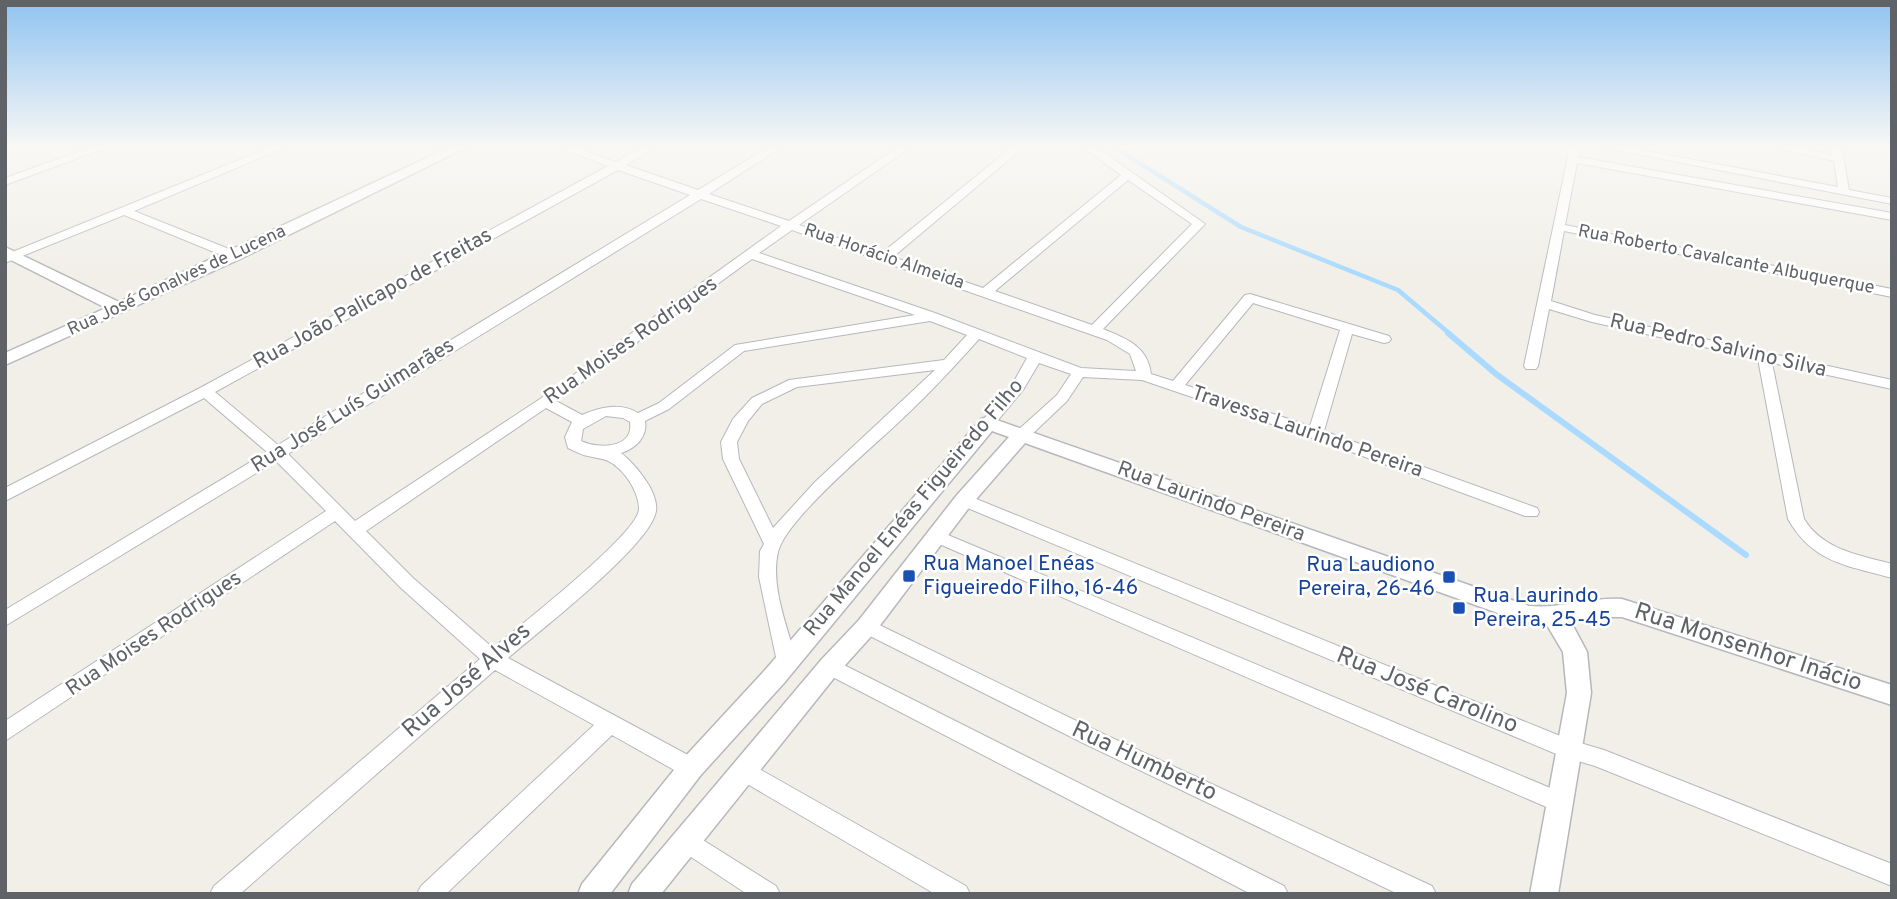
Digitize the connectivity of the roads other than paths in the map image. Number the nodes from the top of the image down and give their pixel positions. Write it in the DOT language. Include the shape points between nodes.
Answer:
graph roads {
  1 [pos="178,189"];
  2 [pos="374,189"];
  3 [pos="574,189"];
  4 [pos="685,189"];
  5 [pos="709,189"];
  6 [pos="844,189"];
  7 [pos="968,189"];
  8 [pos="1109,189"];
  9 [pos="1147,189"];
  10 [pos="1567,189"];
  11 [pos="1755,189"];
  12 [pos="1828,189"];
  13 [pos="1844,189"];
  14 [pos="1844,192"];
  15 [pos="701,194"];
  16 [pos="1892,201"];
  17 [pos="124,211"];
  18 [pos="1892,216"];
  19 [pos="791,225"];
  20 [pos="1560,227"];
  21 [pos="8,255"];
  22 [pos="752,255"];
  23 [pos="235,256"];
  24 [pos="885,257"];
  25 [pos="986,292"];
  26 [pos="1892,293"];
  27 [pos="1545,304"];
  28 [pos="118,308"];
  29 [pos="930,316"];
  30 [pos="1347,329"];
  31 [pos="1094,330"];
  32 [pos="976,334"];
  33 [pos="1384,339"];
  34 [pos="1764,356"];
  35 [pos="1034,357"];
  36 [pos="5,360"];
  37 [pos="950,364"];
  38 [pos="1531,366"];
  39 [pos="1079,372"];
  40 [pos="1144,376"];
  41 [pos="1892,385"];
  42 [pos="1175,387"];
  43 [pos="205,391"];
  44 [pos="545,402"];
  45 [pos="638,419"];
  46 [pos="582,421"];
  47 [pos="988,423"];
  48 [pos="1316,433"];
  49 [pos="1022,435"];
  50 [pos="277,452"];
  51 [pos="607,453"];
  52 [pos="5,495"];
  53 [pos="964,500"];
  54 [pos="337,512"];
  55 [pos="1531,512"];
  56 [pos="354,530"];
  57 [pos="936,536"];
  58 [pos="772,543"];
  59 [pos="1892,571"];
  60 [pos="1555,618"];
  61 [pos="5,619"];
  62 [pos="867,626"];
  63 [pos="491,658"];
  64 [pos="787,662"];
  65 [pos="830,666"];
  66 [pos="1892,695"];
  67 [pos="610,723"];
  68 [pos="5,732"];
  69 [pos="1568,749"];
  70 [pos="691,768"];
  71 [pos="745,771"];
  72 [pos="1559,802"];
  73 [pos="687,841"];
  74 [pos="1892,875"];
  75 [pos="222,894"];
  76 [pos="429,894"];
  77 [pos="592,894"];
  78 [pos="642,894"];
  79 [pos="768,894"];
  80 [pos="958,894"];
  81 [pos="1276,894"];
  82 [pos="1424,894"];
  83 [pos="1544,894"];
  1 -- 17 [label="street"];
  2 -- 23 [label="street, Rua José Gonalves de Lucena"];
  3 -- 43 [label="street, Rua João Palicapo de Freitas"];
  4 -- 15 [label="street, Rua Horácio Almeida"];
  5 -- 15 [label="street, Rua José Luís Guimarães"];
  6 -- 19 [label="street, Rua Moises Rodrigues"];
  7 -- 24 [label="street"];
  8 -- 25 [label="street"];
  9 -- 31 [label="street" via="1199,224"];
  10 -- 20 [label="street"];
  11 -- 18 [label="street"];
  12 -- 14 [label="street"];
  13 -- 14 [label="street"];
  14 -- 16 [label="street"];
  15 -- 19 [label="street, Rua Horácio Almeida"];
  15 -- 50 [label="street, Rua José Luís Guimarães"];
  17 -- 21 [label="street"];
  17 -- 23 [label="street"];
  19 -- 22 [label="street, Rua Moises Rodrigues"];
  19 -- 24 [label="street, Rua Horácio Almeida"];
  20 -- 26 [label="street, Rua Roberto Cavalcante Albuquerque"];
  20 -- 27 [label="street"];
  21 -- 28 [label="street"];
  22 -- 29 [label="street"];
  22 -- 44 [label="street, Rua Moises Rodrigues"];
  23 -- 28 [label="street, Rua José Gonalves de Lucena"];
  24 -- 25 [label="street, Rua Horácio Almeida"];
  25 -- 31 [label="street, Rua Horácio Almeida"];
  27 -- 34 [label="street, Rua Pedro Salvino Silva"];
  27 -- 38 [label="street"];
  28 -- 36 [label="street, Rua José Gonalves de Lucena"];
  29 -- 32 [label="street"];
  29 -- 45 [label="street" via="740,348 664,406"];
  30 -- 33 [label="street"];
  30 -- 42 [label="street" via="1250,298"];
  30 -- 48 [label="street"];
  31 -- 40 [label="street, Rua Horácio Almeida" via="1136,351 1144,363"];
  32 -- 35 [label="street"];
  32 -- 37 [label="street"];
  34 -- 41 [label="street, Rua Pedro Salvino Silva"];
  34 -- 59 [label="street" via="1796,519 1810,542 1821,549"];
  35 -- 39 [label="street, Rua Manoel Enéas Figueiredo Filho"];
  35 -- 47 [label="street, Rua Manoel Enéas Figueiredo Filho" via="1018,387"];
  37 -- 58 [label="street" via="816,490"];
  37 -- 58 [label="street" via="794,383 757,401 729,442 731,459"];
  39 -- 40 [label="street, Travessa Laurindo Pereira"];
  39 -- 49 [label="street, Rua Manoel Enéas Figueiredo Filho" via="1062,398"];
  40 -- 42 [label="street, Travessa Laurindo Pereira"];
  42 -- 48 [label="street, Travessa Laurindo Pereira"];
  43 -- 50 [label="street"];
  43 -- 52 [label="street, Rua João Palicapo de Freitas"];
  44 -- 46 [label="street"];
  44 -- 56 [label="street, Rua Moises Rodrigues"];
  45 -- 46 [label="street" via="630,413 606,411"];
  45 -- 51 [label="street" via="639,435"];
  46 -- 51 [label="street" via="572,437 574,444 593,453"];
  47 -- 49 [label="street, Rua Laurindo Pereira"];
  47 -- 64 [label="street, Rua Manoel Enéas Figueiredo Filho"];
  48 -- 55 [label="street, Travessa Laurindo Pereira"];
  49 -- 53 [label="street, Rua Manoel Enéas Figueiredo Filho"];
  49 -- 60 [label="street, Rua Laurindo Pereira" via="1528,615"];
  50 -- 54 [label="street"];
  50 -- 61 [label="street, Rua José Luís Guimarães"];
  51 -- 63 [label="street, Rua José Alves" via="630,469 646,501 645,520 621,549"];
  53 -- 57 [label="street, Rua Manoel Enéas Figueiredo Filho"];
  53 -- 69 [label="street, Rua José Carolino"];
  54 -- 56 [label="street"];
  54 -- 68 [label="street, Rua Moises Rodrigues"];
  56 -- 63 [label="street"];
  57 -- 62 [label="street, Rua Manoel Enéas Figueiredo Filho"];
  57 -- 72 [label="street"];
  58 -- 64 [label="street" via="771,589"];
  60 -- 66 [label="street, Rua Monsenhor Inácio" via="1596,607 1622,608"];
  60 -- 69 [label="street" via="1577,653 1580,671"];
  62 -- 65 [label="street, Rua Manoel Enéas Figueiredo Filho"];
  62 -- 82 [label="street, Rua Humberto"];
  63 -- 67 [label="street"];
  63 -- 75 [label="street, Rua José Alves"];
  64 -- 70 [label="street, Rua Manoel Enéas Figueiredo Filho"];
  65 -- 71 [label="street, Rua Manoel Enéas Figueiredo Filho"];
  65 -- 81 [label="street"];
  67 -- 70 [label="street"];
  67 -- 76 [label="street"];
  69 -- 72 [label="street"];
  69 -- 74 [label="street, Rua José Carolino"];
  70 -- 77 [label="street, Rua Manoel Enéas Figueiredo Filho"];
  71 -- 73 [label="street, Rua Manoel Enéas Figueiredo Filho"];
  71 -- 80 [label="street"];
  72 -- 83 [label="street"];
  73 -- 78 [label="street, Rua Manoel Enéas Figueiredo Filho"];
  73 -- 79 [label="street"];
}
